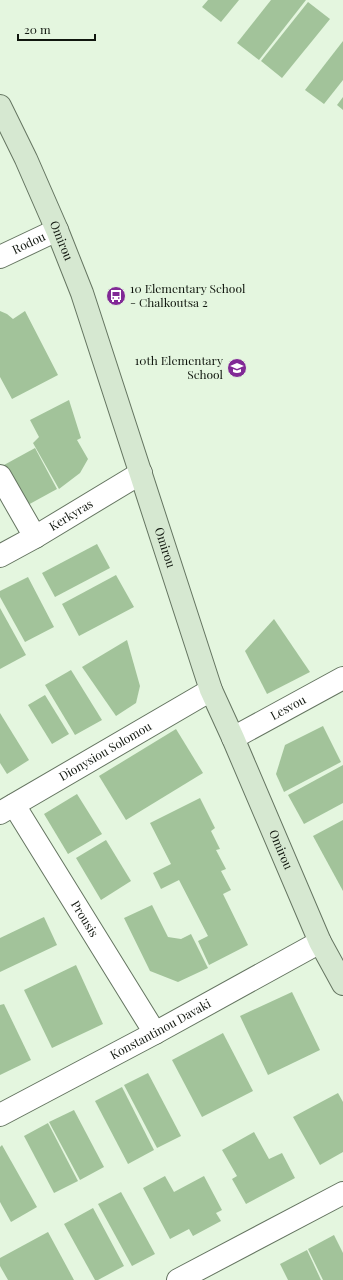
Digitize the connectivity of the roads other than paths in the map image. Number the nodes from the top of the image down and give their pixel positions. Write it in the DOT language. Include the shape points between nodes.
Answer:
graph roads {
  1 [pos="0,106"];
  2 [pos="57,230"];
  3 [pos="0,257"];
  4 [pos="141,473"];
  5 [pos="0,476"];
  6 [pos="35,537"];
  7 [pos="0,556"];
  8 [pos="343,678"];
  9 [pos="211,690"];
  10 [pos="233,738"];
  11 [pos="7,809"];
  12 [pos="320,942"];
  13 [pos="343,984"];
  14 [pos="155,1033"];
  15 [pos="0,1115"];
  16 [pos="343,1193"];
  17 [pos="178,1280"];
  1 -- 2 [label="street, Omirou"];
  2 -- 3 [label="street, Rodou"];
  2 -- 4 [label="street, Omirou" via="82,293"];
  4 -- 6 [label="street, Kerkyras"];
  4 -- 9 [label="street, Omirou"];
  5 -- 6 [label="street"];
  6 -- 7 [label="street, Kerkyras"];
  8 -- 10 [label="street, Lesvou"];
  9 -- 10 [label="street, Omirou"];
  9 -- 11 [label="street, Dionysiou Solomou"];
  10 -- 12 [label="street, Omirou"];
  11 -- 14 [label="street, Prousis"];
  12 -- 13 [label="street, Omirou"];
  12 -- 14 [label="street, Konstantinou Davaki"];
  14 -- 15 [label="street, Konstantinou Davaki"];
  16 -- 17 [label="street"];
}
